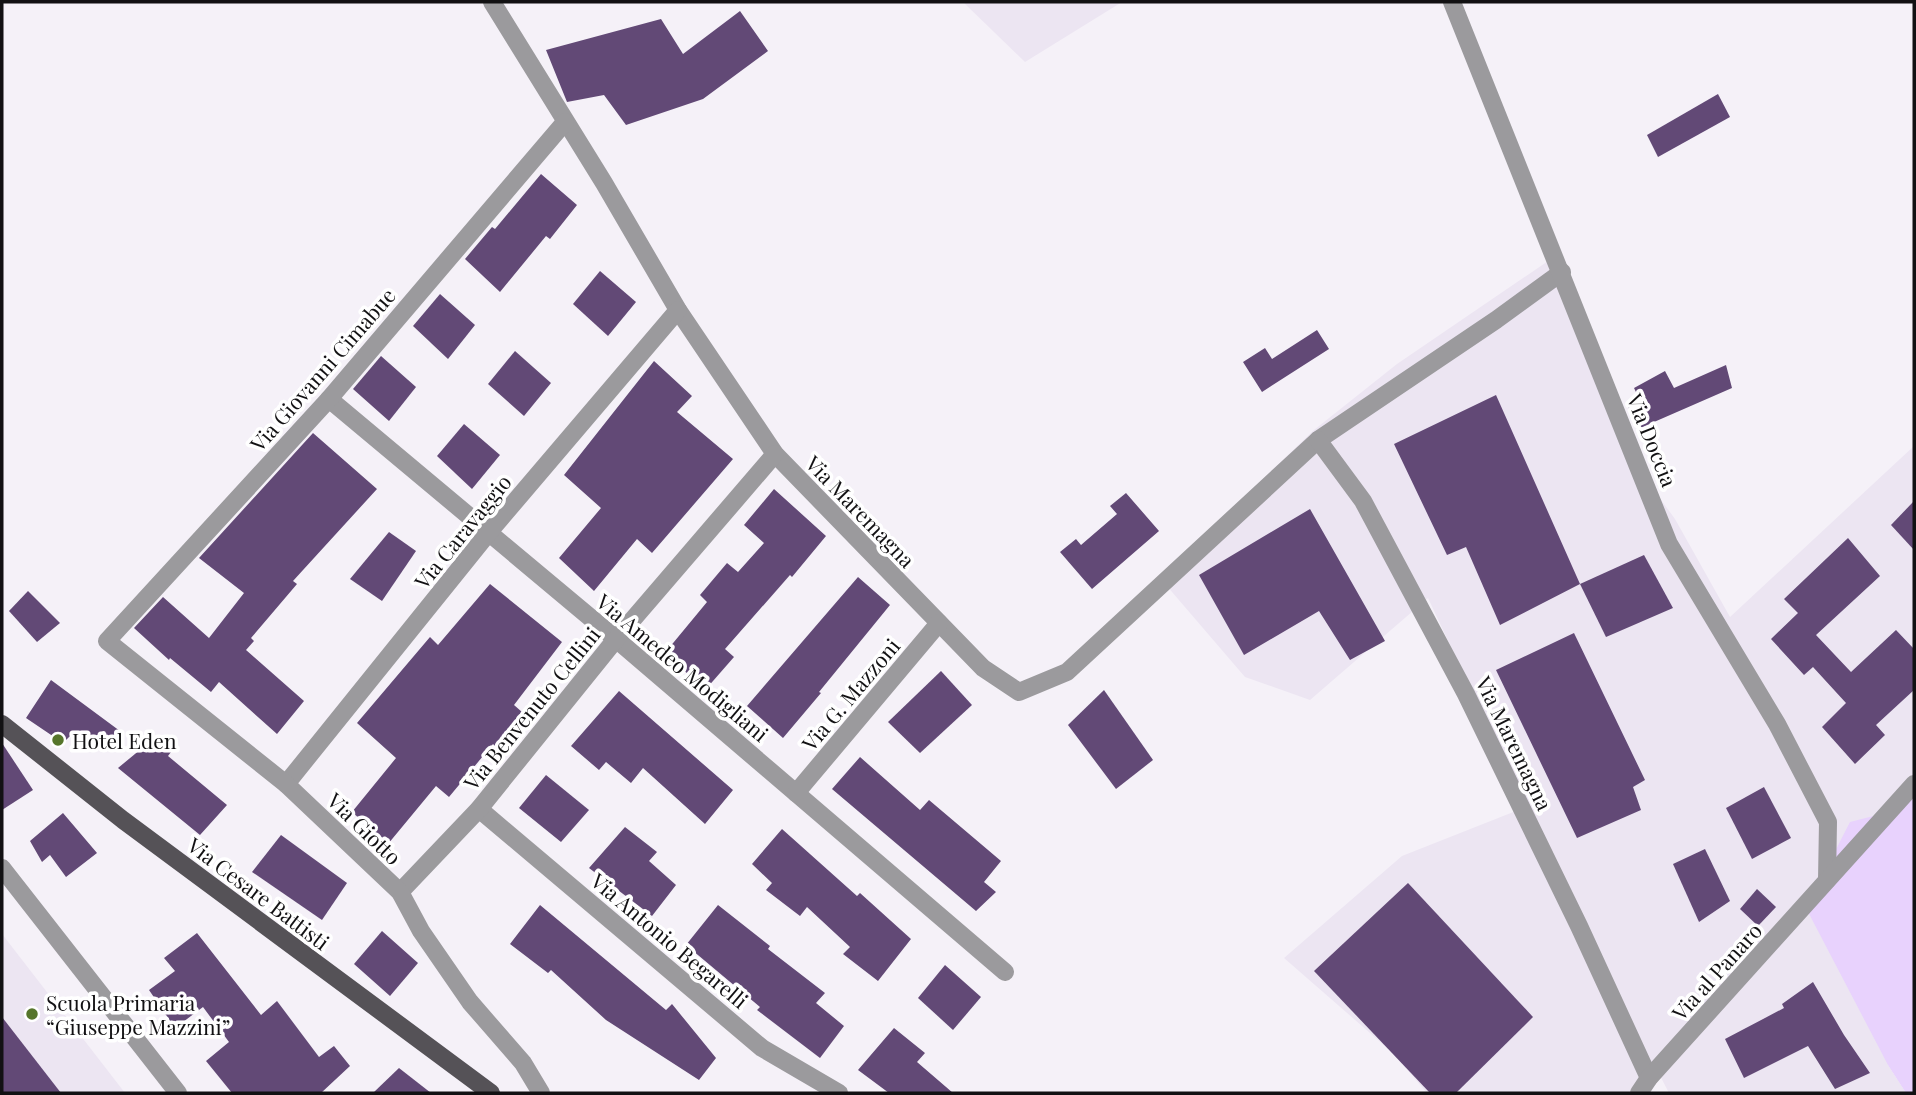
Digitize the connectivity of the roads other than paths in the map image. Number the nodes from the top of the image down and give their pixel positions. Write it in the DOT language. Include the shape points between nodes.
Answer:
graph roads {
  1 [pos="492,2"];
  2 [pos="1452,2"];
  3 [pos="565,122"];
  4 [pos="1562,272"];
  5 [pos="678,310"];
  6 [pos="329,399"];
  7 [pos="1318,440"];
  8 [pos="775,454"];
  9 [pos="489,533"];
  10 [pos="939,623"];
  11 [pos="616,639"];
  12 [pos="107,641"];
  13 [pos="2,724"];
  14 [pos="286,784"];
  15 [pos="1914,784"];
  16 [pos="796,793"];
  17 [pos="480,808"];
  18 [pos="2,868"];
  19 [pos="1827,880"];
  20 [pos="400,892"];
  21 [pos="1005,972"];
  22 [pos="1645,1088"];
  23 [pos="178,1093"];
  24 [pos="491,1093"];
  25 [pos="541,1093"];
  26 [pos="839,1093"];
  1 -- 3 [label="street, Via Maremagna"];
  2 -- 4 [label="street, Via Doccia"];
  3 -- 5 [label="street, Via Maremagna"];
  3 -- 6 [label="street, Via Giovanni Cimabue"];
  4 -- 7 [label="street, Via Maremagna"];
  4 -- 19 [label="street, Via Doccia" via="1670,544 1777,724 1828,822"];
  5 -- 8 [label="street, Via Maremagna"];
  5 -- 9 [label="street, Via Caravaggio"];
  6 -- 9 [label="street, Via Amedeo Modigliani"];
  6 -- 12 [label="street, Via Giovanni Cimabue"];
  7 -- 10 [label="street, Via Maremagna" via="1067,672 1019,692 983,668"];
  7 -- 22 [label="street, Via Maremagna" via="1363,500 1466,694 1579,926"];
  8 -- 10 [label="street, Via Maremagna"];
  8 -- 11 [label="street, Via Benvenuto Cellini"];
  9 -- 11 [label="street, Via Amedeo Modigliani"];
  9 -- 14 [label="street, Via Caravaggio"];
  10 -- 16 [label="street, Via G. Mazzoni"];
  11 -- 16 [label="street, Via Amedeo Modigliani"];
  11 -- 17 [label="street, Via Benvenuto Cellini"];
  12 -- 14 [label="street, Via Giotto"];
  13 -- 24 [label="main road, Via Cesare Battisti" via="123,820"];
  14 -- 20 [label="street, Via Giotto"];
  15 -- 19 [label="street, Via al Panaro"];
  16 -- 21 [label="street, Via Amedeo Modigliani"];
  17 -- 20 [label="street, Via Benvenuto Cellini"];
  17 -- 26 [label="street, Via Antonio Begarelli" via="762,1048"];
  18 -- 23 [label="street"];
  19 -- 22 [label="street, Via al Panaro"];
  20 -- 25 [label="street, Via Giotto" via="470,1002 523,1063"];
}
